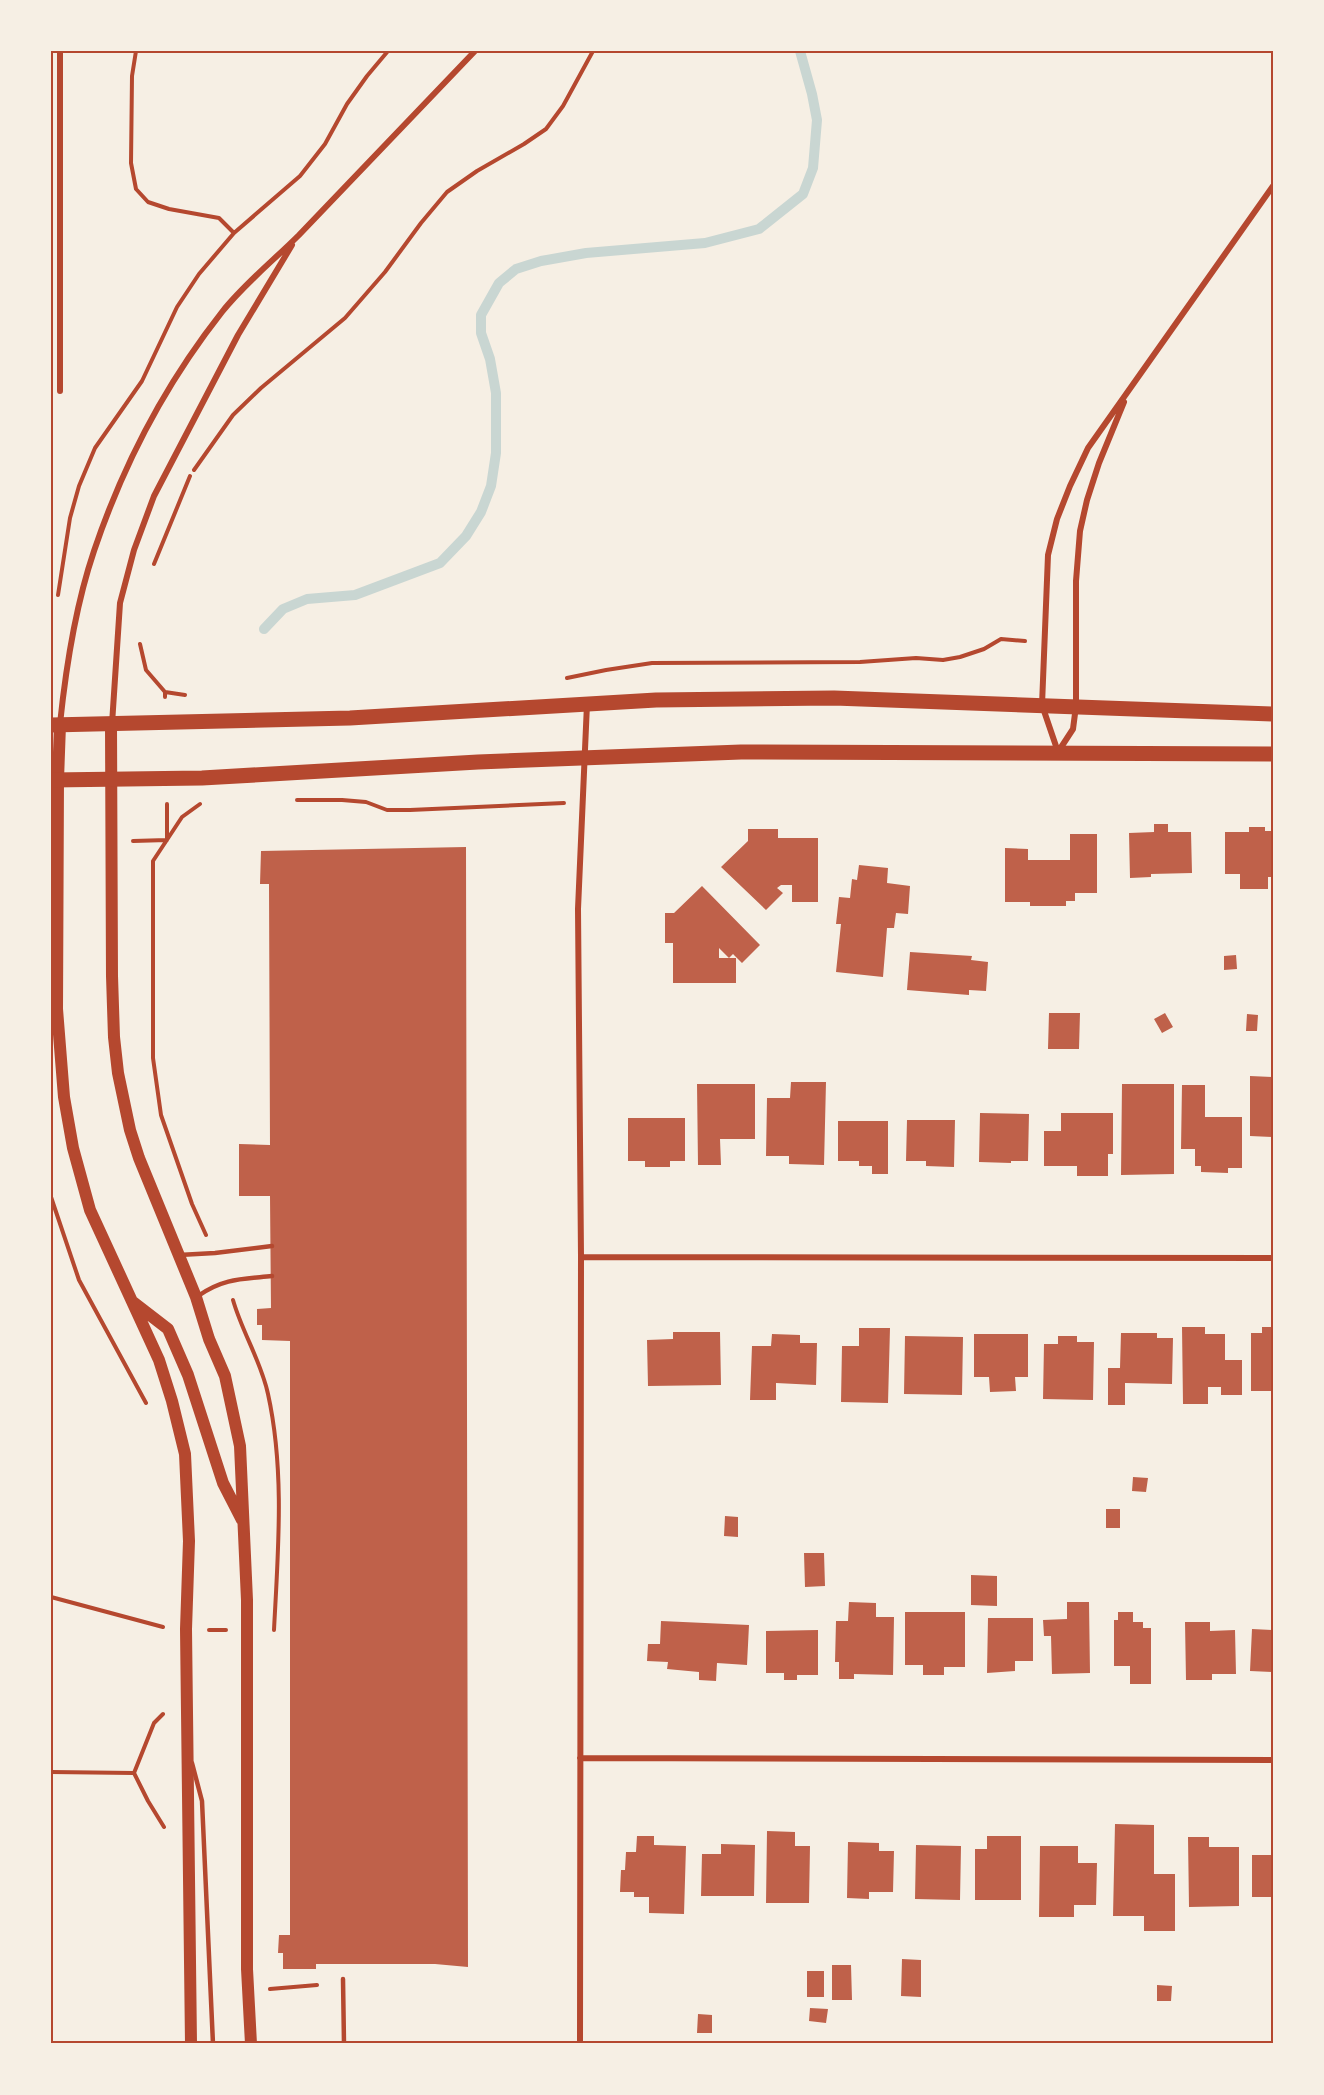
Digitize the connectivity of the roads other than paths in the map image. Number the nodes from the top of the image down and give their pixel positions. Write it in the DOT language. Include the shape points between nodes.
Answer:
graph roads {
  1 [pos="60,51"];
  2 [pos="475,51"];
  3 [pos="1273,186"];
  4 [pos="297,237"];
  5 [pos="51,247"];
  6 [pos="59,247"];
  7 [pos="60,391"];
  8 [pos="1129,391"];
  9 [pos="587,703"];
  10 [pos="1042,705"];
  11 [pos="1076,706"];
  12 [pos="1273,714"];
  13 [pos="55,725"];
  14 [pos="111,725"];
  15 [pos="1058,752"];
  16 [pos="1273,754"];
  17 [pos="585,757"];
  18 [pos="54,780"];
  19 [pos="112,780"];
  20 [pos="272,1246"];
  21 [pos="178,1255"];
  22 [pos="581,1257"];
  23 [pos="1273,1258"];
  24 [pos="272,1276"];
  25 [pos="196,1297"];
  26 [pos="132,1301"];
  27 [pos="243,1524"];
  28 [pos="188,1746"];
  29 [pos="580,1758"];
  30 [pos="1273,1760"];
  31 [pos="343,1979"];
  32 [pos="191,2044"];
  33 [pos="213,2044"];
  34 [pos="251,2044"];
  35 [pos="344,2044"];
  36 [pos="580,2044"];
  1 -- 6 [label="street"];
  2 -- 4 [label="street"];
  3 -- 8 [label="street"];
  4 -- 13 [label="street" via="224,310 185,362 148,424 94,552"];
  4 -- 14 [label="street" via="238,335 154,496 120,603"];
  5 -- 6 [label="street"];
  6 -- 7 [label="street"];
  8 -- 10 [label="street" via="1088,448 1057,519 1048,555"];
  8 -- 11 [label="street" via="1086,500 1080,531"];
  9 -- 10 [label="main road" via="834,698"];
  9 -- 14 [label="main road" via="350,718"];
  9 -- 17 [label="street"];
  10 -- 11 [label="main road"];
  10 -- 15 [label="street"];
  11 -- 12 [label="main road"];
  11 -- 15 [label="street" via="1073,729"];
  13 -- 14 [label="main road"];
  13 -- 18 [label="main road"];
  14 -- 19 [label="main road"];
  15 -- 16 [label="main road"];
  15 -- 17 [label="main road" via="752,752"];
  17 -- 19 [label="main road"];
  17 -- 22 [label="street" via="578,909"];
  18 -- 19 [label="main road"];
  18 -- 26 [label="main road" via="57,1009 63,1097 90,1210"];
  19 -- 21 [label="main road" via="112,976 118,1073 130,1130"];
  20 -- 21 [label="lane"];
  21 -- 25 [label="main road"];
  22 -- 23 [label="street"];
  22 -- 29 [label="street"];
  24 -- 25 [label="lane" via="228,1280"];
  25 -- 27 [label="main road" via="230,1397 240,1446"];
  26 -- 27 [label="main road" via="168,1329 188,1375 223,1483"];
  26 -- 28 [label="main road" via="159,1360 185,1454 189,1541"];
  27 -- 34 [label="main road"];
  28 -- 32 [label="main road"];
  28 -- 33 [label="lane" via="202,1801"];
  29 -- 30 [label="street"];
  29 -- 36 [label="street"];
  31 -- 35 [label="lane"];
}
